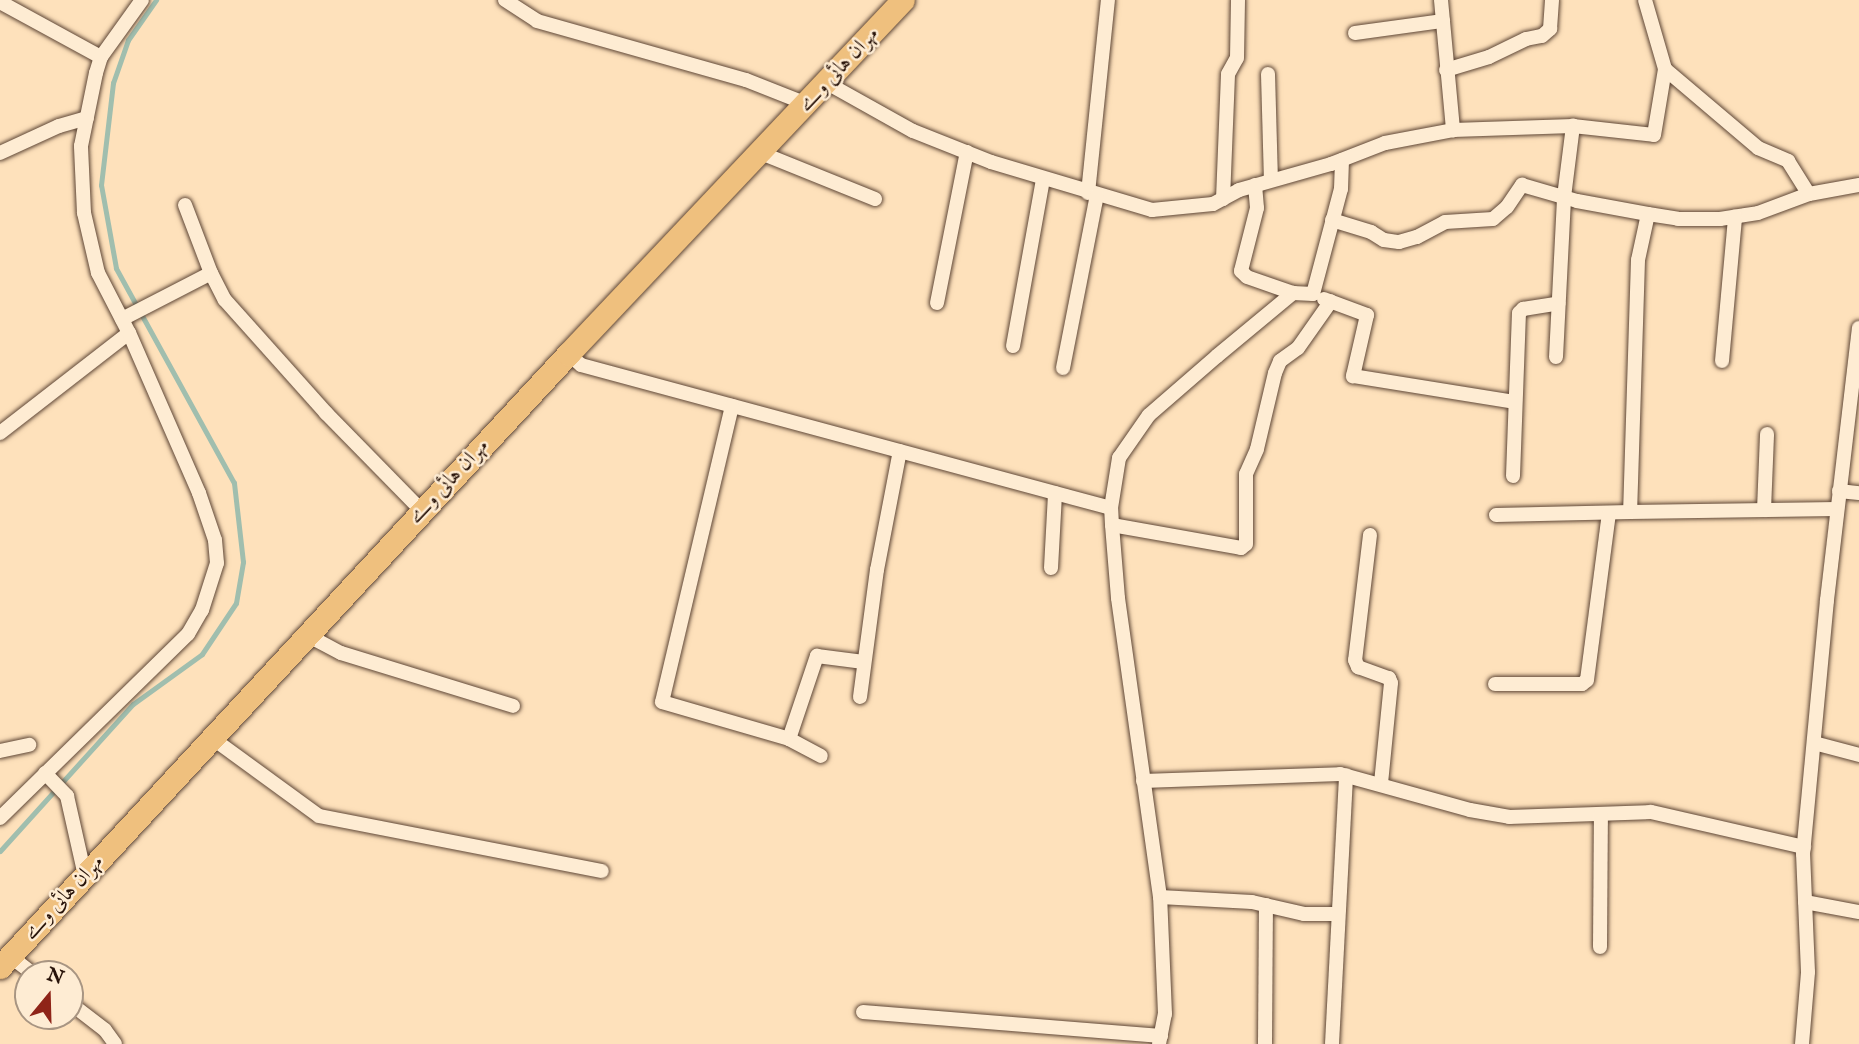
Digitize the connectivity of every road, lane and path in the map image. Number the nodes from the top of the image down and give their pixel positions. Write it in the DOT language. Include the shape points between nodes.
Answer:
graph roads {
  1 [pos="142,0"];
  2 [pos="505,0"];
  3 [pos="903,0"];
  4 [pos="1108,0"];
  5 [pos="1238,0"];
  6 [pos="1441,0"];
  7 [pos="1552,0"];
  8 [pos="1645,0"];
  9 [pos="0,2"];
  10 [pos="1443,21"];
  11 [pos="1355,33"];
  12 [pos="101,57"];
  13 [pos="1665,69"];
  14 [pos="1446,70"];
  15 [pos="1268,74"];
  16 [pos="827,83"];
  17 [pos="807,104"];
  18 [pos="87,118"];
  19 [pos="1573,126"];
  20 [pos="1453,130"];
  21 [pos="967,152"];
  22 [pos="0,153"];
  23 [pos="761,153"];
  24 [pos="1342,160"];
  25 [pos="1043,179"];
  26 [pos="1271,180"];
  27 [pos="1255,185"];
  28 [pos="1859,185"];
  29 [pos="1092,194"];
  30 [pos="1810,194"];
  31 [pos="1564,197"];
  32 [pos="875,199"];
  33 [pos="1223,199"];
  34 [pos="185,205"];
  35 [pos="1648,214"];
  36 [pos="1735,217"];
  37 [pos="1332,220"];
  38 [pos="211,273"];
  39 [pos="1293,293"];
  40 [pos="1313,294"];
  41 [pos="1331,301"];
  42 [pos="937,303"];
  43 [pos="1559,303"];
  44 [pos="126,326"];
  45 [pos="1859,328"];
  46 [pos="1013,346"];
  47 [pos="568,354"];
  48 [pos="1556,356"];
  49 [pos="1722,361"];
  50 [pos="1856,361"];
  51 [pos="1063,368"];
  52 [pos="1515,401"];
  53 [pos="732,406"];
  54 [pos="0,433"];
  55 [pos="1767,434"];
  56 [pos="900,451"];
  57 [pos="1513,476"];
  58 [pos="1839,491"];
  59 [pos="1055,493"];
  60 [pos="1859,493"];
  61 [pos="1111,508"];
  62 [pos="1837,509"];
  63 [pos="1764,510"];
  64 [pos="422,511"];
  65 [pos="1630,512"];
  66 [pos="1609,513"];
  67 [pos="1496,515"];
  68 [pos="1112,525"];
  69 [pos="1370,535"];
  70 [pos="1051,568"];
  71 [pos="307,635"];
  72 [pos="864,662"];
  73 [pos="1496,684"];
  74 [pos="860,697"];
  75 [pos="513,706"];
  76 [pos="212,737"];
  77 [pos="789,739"];
  78 [pos="1814,743"];
  79 [pos="29,745"];
  80 [pos="0,751"];
  81 [pos="1859,755"];
  82 [pos="821,756"];
  83 [pos="1346,775"];
  84 [pos="48,776"];
  85 [pos="1143,781"];
  86 [pos="1381,784"];
  87 [pos="1601,814"];
  88 [pos="0,818"];
  89 [pos="1804,847"];
  90 [pos="602,871"];
  91 [pos="85,876"];
  92 [pos="1160,897"];
  93 [pos="1805,902"];
  94 [pos="1266,905"];
  95 [pos="1859,912"];
  96 [pos="1337,914"];
  97 [pos="1600,947"];
  98 [pos="5,962"];
  99 [pos="863,1012"];
  100 [pos="84,1014"];
  101 [pos="1160,1040"];
  102 [pos="115,1044"];
  103 [pos="1265,1044"];
  104 [pos="1332,1044"];
  105 [pos="1802,1044"];
  1 -- 12 [label="street"];
  2 -- 17 [label="street" via="537,21 746,80"];
  3 -- 16 [label="main road, مہران ہائی وے"];
  4 -- 29 [label="street"];
  5 -- 33 [label="street" via="1237,58 1228,74"];
  6 -- 10 [label="street"];
  7 -- 14 [label="street" via="1550,29 1542,36"];
  8 -- 13 [label="street"];
  9 -- 12 [label="street"];
  10 -- 11 [label="street"];
  10 -- 14 [label="street"];
  12 -- 18 [label="street"];
  13 -- 19 [label="street" via="1654,135"];
  13 -- 30 [label="street" via="1758,148 1788,161"];
  14 -- 20 [label="street"];
  15 -- 26 [label="street"];
  16 -- 17 [label="main road, مہران ہائی وے"];
  16 -- 21 [label="street" via="913,131"];
  17 -- 23 [label="main road, مہران ہائی وے"];
  18 -- 22 [label="street"];
  18 -- 44 [label="street" via="81,146 85,213 98,273"];
  19 -- 20 [label="street"];
  19 -- 31 [label="street"];
  20 -- 24 [label="street" via="1385,143"];
  21 -- 25 [label="street"];
  21 -- 42 [label="street"];
  23 -- 32 [label="street"];
  23 -- 47 [label="main road, مہران ہائی وے"];
  24 -- 26 [label="street"];
  24 -- 37 [label="street" via="1341,189"];
  25 -- 29 [label="street"];
  25 -- 46 [label="street"];
  26 -- 27 [label="street"];
  27 -- 33 [label="street"];
  27 -- 39 [label="street" via="1256,208 1241,271"];
  28 -- 30 [label="street"];
  29 -- 33 [label="street" via="1152,210"];
  29 -- 51 [label="street"];
  30 -- 36 [label="street"];
  31 -- 35 [label="street"];
  31 -- 37 [label="street" via="1522,185 1493,219 1445,222 1399,242"];
  31 -- 43 [label="street"];
  34 -- 38 [label="street"];
  35 -- 36 [label="street" via="1678,219"];
  35 -- 65 [label="street" via="1638,260"];
  36 -- 49 [label="street"];
  37 -- 40 [label="street"];
  38 -- 44 [label="street"];
  38 -- 64 [label="street" via="225,299 271,355"];
  39 -- 40 [label="street"];
  39 -- 61 [label="street" via="1149,415 1119,457"];
  40 -- 41 [label="street"];
  41 -- 52 [label="street" via="1367,315 1353,376"];
  41 -- 68 [label="street" via="1275,373 1257,449 1246,474 1246,544 1241,548"];
  43 -- 48 [label="street"];
  43 -- 52 [label="street" via="1519,313"];
  44 -- 54 [label="street"];
  44 -- 84 [label="street" via="199,493 218,563 202,610 188,634"];
  45 -- 50 [label="street"];
  47 -- 53 [label="street" via="581,365"];
  47 -- 64 [label="main road, مہران ہائی وے"];
  50 -- 58 [label="street"];
  52 -- 57 [label="street"];
  53 -- 56 [label="street"];
  53 -- 77 [label="street" via="662,702"];
  55 -- 63 [label="street"];
  56 -- 59 [label="street"];
  56 -- 72 [label="street"];
  58 -- 60 [label="street"];
  58 -- 62 [label="street"];
  59 -- 61 [label="street"];
  59 -- 70 [label="street"];
  61 -- 68 [label="street"];
  62 -- 63 [label="street"];
  62 -- 78 [label="street"];
  63 -- 65 [label="street"];
  64 -- 71 [label="main road, مہران ہائی وے"];
  65 -- 66 [label="street"];
  66 -- 67 [label="street"];
  66 -- 73 [label="street" via="1587,680 1582,684"];
  68 -- 85 [label="street"];
  69 -- 86 [label="street" via="1355,660 1358,667 1389,678 1391,683"];
  71 -- 75 [label="street" via="341,653"];
  71 -- 76 [label="main road, مہران ہائی وے"];
  72 -- 74 [label="street"];
  72 -- 77 [label="street" via="817,656"];
  76 -- 90 [label="street" via="318,816"];
  76 -- 91 [label="main road, مہران ہائی وے"];
  77 -- 82 [label="street"];
  78 -- 81 [label="street"];
  78 -- 89 [label="street"];
  79 -- 80 [label="street"];
  83 -- 85 [label="street"];
  83 -- 86 [label="street"];
  83 -- 96 [label="street"];
  84 -- 88 [label="street"];
  84 -- 91 [label="street" via="64,790"];
  85 -- 92 [label="street"];
  86 -- 87 [label="street" via="1510,817"];
  87 -- 89 [label="street" via="1671,815"];
  87 -- 97 [label="street"];
  89 -- 93 [label="street"];
  91 -- 98 [label="main road, مہران ہائی وے"];
  92 -- 94 [label="street"];
  92 -- 101 [label="street" via="1165,1014"];
  93 -- 95 [label="street"];
  93 -- 105 [label="street" via="1808,972"];
  94 -- 96 [label="street" via="1304,914"];
  94 -- 103 [label="street"];
  96 -- 104 [label="street"];
  99 -- 101 [label="street"];
  100 -- 102 [label="street"];
}
